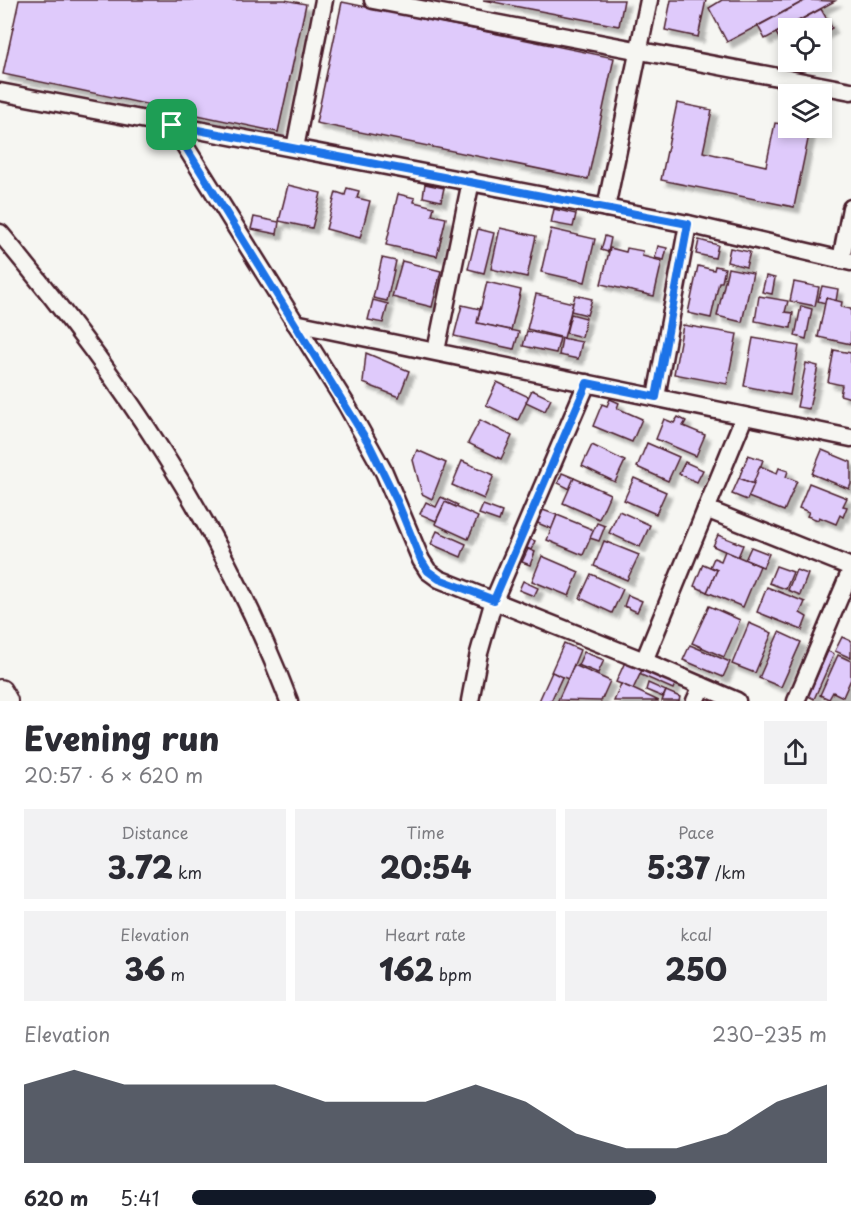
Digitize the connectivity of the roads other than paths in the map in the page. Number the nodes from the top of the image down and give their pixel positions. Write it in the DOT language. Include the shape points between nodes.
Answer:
graph roads {
  1 [pos="324,0"];
  2 [pos="373,0"];
  3 [pos="649,0"];
  4 [pos="639,49"];
  5 [pos="851,91"];
  6 [pos="1,95"];
  7 [pos="172,125"];
  8 [pos="295,148"];
  9 [pos="471,181"];
  10 [pos="606,208"];
  11 [pos="851,208"];
  12 [pos="688,224"];
  13 [pos="0,233"];
  14 [pos="846,261"];
  15 [pos="296,323"];
  16 [pos="436,351"];
  17 [pos="587,383"];
  18 [pos="656,397"];
  19 [pos="744,417"];
  20 [pos="851,438"];
  21 [pos="706,509"];
  22 [pos="849,577"];
  23 [pos="494,600"];
  24 [pos="644,661"];
  25 [pos="0,692"];
  26 [pos="698,693"];
  27 [pos="5,701"];
  28 [pos="289,701"];
  29 [pos="470,701"];
  30 [pos="737,701"];
  31 [pos="796,701"];
  1 -- 8 [label="street"];
  2 -- 4 [label="street"];
  3 -- 4 [label="street"];
  4 -- 5 [label="street"];
  4 -- 10 [label="street"];
  6 -- 7 [label="street"];
  7 -- 8 [label="street"];
  7 -- 15 [label="street"];
  8 -- 9 [label="street"];
  9 -- 10 [label="street"];
  9 -- 16 [label="street"];
  10 -- 12 [label="street"];
  11 -- 14 [label="street"];
  12 -- 14 [label="street"];
  12 -- 18 [label="street"];
  13 -- 28 [label="street" via="110,374 176,471 243,591"];
  15 -- 16 [label="street"];
  15 -- 23 [label="street" via="369,444 428,571"];
  16 -- 17 [label="street"];
  17 -- 18 [label="street"];
  17 -- 23 [label="street"];
  18 -- 19 [label="street"];
  19 -- 20 [label="street"];
  19 -- 21 [label="street"];
  21 -- 22 [label="street"];
  21 -- 24 [label="street"];
  22 -- 31 [label="street"];
  23 -- 24 [label="street"];
  23 -- 29 [label="street"];
  24 -- 26 [label="street"];
  25 -- 27 [label="street"];
  26 -- 30 [label="street"];
}
